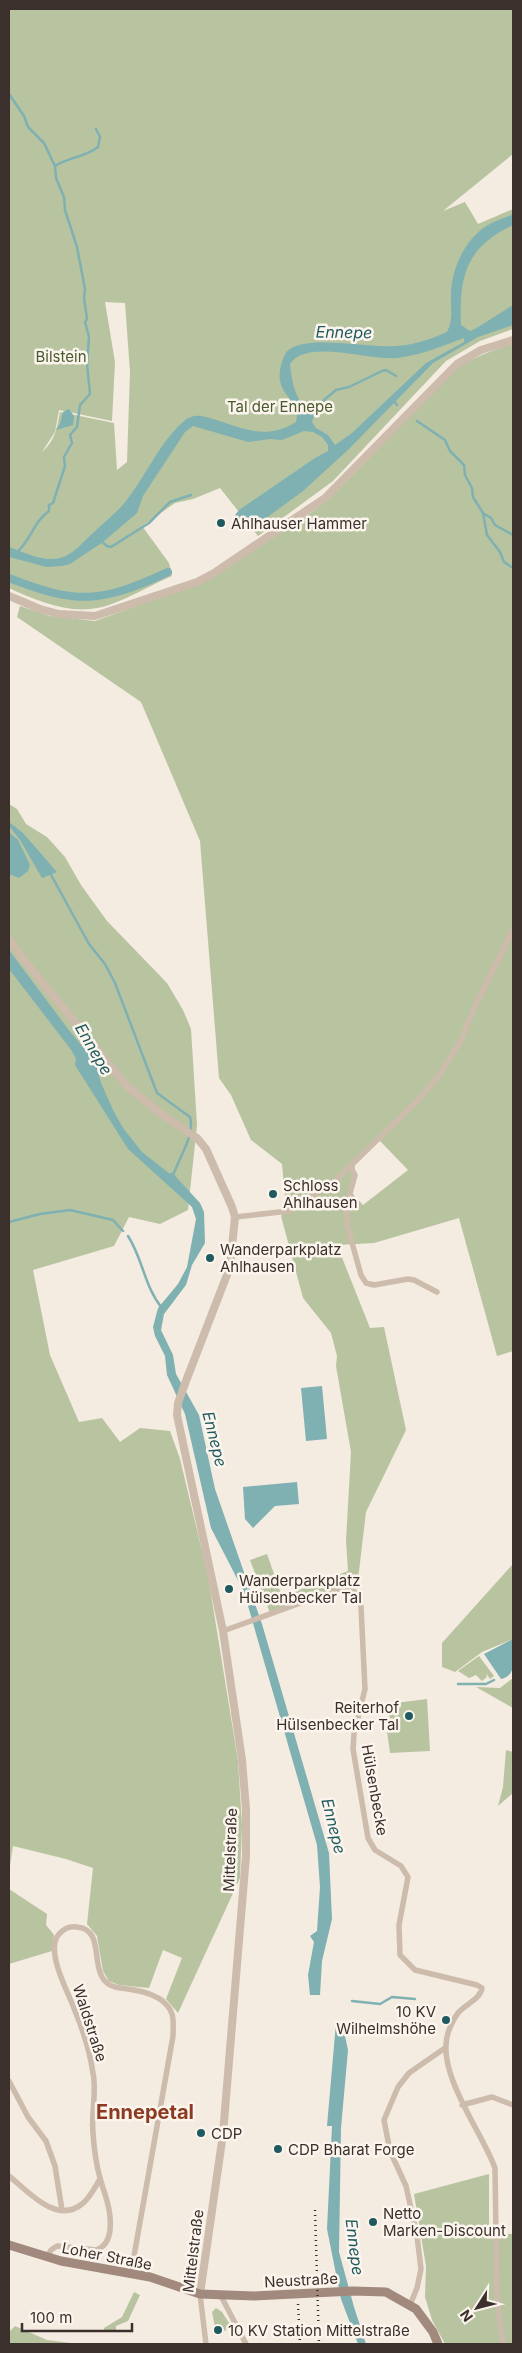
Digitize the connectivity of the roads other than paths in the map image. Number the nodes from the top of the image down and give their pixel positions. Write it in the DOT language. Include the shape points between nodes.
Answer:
graph roads {
  1 [pos="513,340"];
  2 [pos="9,596"];
  3 [pos="513,930"];
  4 [pos="9,939"];
  5 [pos="350,1166"];
  6 [pos="234,1217"];
  7 [pos="437,1292"];
  8 [pos="223,1631"];
  9 [pos="445,2048"];
  10 [pos="9,2081"];
  11 [pos="462,2105"];
  12 [pos="513,2105"];
  13 [pos="9,2176"];
  14 [pos="100,2179"];
  15 [pos="62,2210"];
  16 [pos="9,2245"];
  17 [pos="47,2257"];
  18 [pos="131,2273"];
  19 [pos="200,2294"];
  20 [pos="221,2296"];
  21 [pos="410,2305"];
  22 [pos="206,2344"];
  23 [pos="246,2344"];
  24 [pos="438,2344"];
  25 [pos="503,2344"];
  1 -- 2 [label="street" via="482,350 456,364 325,498 197,582 95,616 60,614"];
  3 -- 5 [label="street" via="460,1042 438,1077"];
  4 -- 6 [label="street" via="127,1086 197,1138 209,1155"];
  5 -- 6 [label="street" via="334,1182 289,1211"];
  5 -- 7 [label="street" via="355,1175 347,1204 347,1225 361,1276 374,1285 408,1279"];
  6 -- 8 [label="street, Mittelstraße" via="230,1267 178,1403 177,1415"];
  8 -- 9 [label="street, Hülsenbecke" via="340,1589 351,1588 358,1595 365,1689 353,1749 368,1838 375,1850 401,1866 408,1877 399,1925 400,1955 415,1970 482,1988 482,1992 457,2014"];
  8 -- 19 [label="street, Mittelstraße" via="242,1760 246,1856 223,2134"];
  9 -- 11 [label="street"];
  9 -- 21 [label="street" via="409,2072 398,2087 384,2120 390,2151 406,2186 417,2236 421,2269"];
  10 -- 15 [label="street" via="46,2141 55,2166"];
  11 -- 12 [label="street" via="492,2098"];
  11 -- 25 [label="street" via="495,2168 497,2300"];
  13 -- 15 [label="street" via="47,2207"];
  14 -- 15 [label="street" via="82,2204"];
  14 -- 17 [label="street, Waldstraße" via="110,2214 107,2242 96,2250 57,2246"];
  14 -- 18 [label="street, Waldstraße" via="93,2133 94,2073 76,2013 57,1966 57,1936 71,1927 85,1928 94,1938 98,1965 108,1984 146,1992 165,2004 172,2014 173,2036"];
  16 -- 17 [label="main road, Loher Straße"];
  17 -- 18 [label="main road, Loher Straße"];
  18 -- 19 [label="main road, Loher Straße"];
  19 -- 20 [label="main road, Neustraße"];
  19 -- 22 [label="street, Mittelstraße"];
  20 -- 21 [label="main road, Neustraße" via="386,2292"];
  20 -- 23 [label="street"];
  21 -- 24 [label="main road, Neustraße" via="423,2317"];
}
